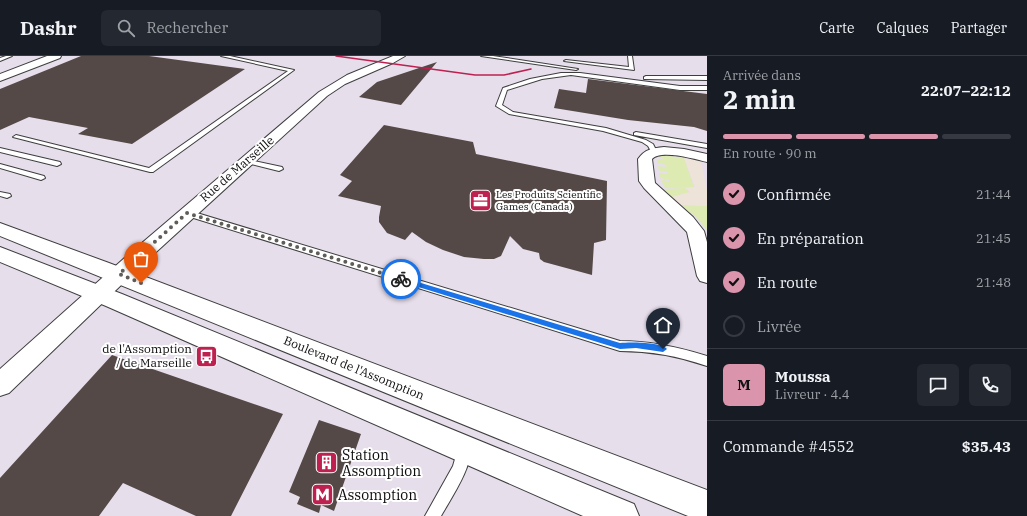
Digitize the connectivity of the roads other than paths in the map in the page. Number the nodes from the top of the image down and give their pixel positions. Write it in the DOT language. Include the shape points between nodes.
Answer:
graph roads {
  1 [pos="10,56"];
  2 [pos="56,56"];
  3 [pos="223,56"];
  4 [pos="400,56"];
  5 [pos="483,56"];
  6 [pos="630,56"];
  7 [pos="0,60"];
  8 [pos="561,60"];
  9 [pos="660,71"];
  10 [pos="706,72"];
  11 [pos="0,78"];
  12 [pos="675,78"];
  13 [pos="707,78"];
  14 [pos="707,88"];
  15 [pos="604,120"];
  16 [pos="604,129"];
  17 [pos="16,137"];
  18 [pos="707,146"];
  19 [pos="0,150"];
  20 [pos="654,152"];
  21 [pos="707,158"];
  22 [pos="245,162"];
  23 [pos="57,164"];
  24 [pos="0,166"];
  25 [pos="279,169"];
  26 [pos="41,178"];
  27 [pos="187,213"];
  28 [pos="0,229"];
  29 [pos="0,254"];
  30 [pos="119,274"];
  31 [pos="707,276"];
  32 [pos="98,294"];
  33 [pos="707,361"];
  34 [pos="0,385"];
  35 [pos="464,450"];
  36 [pos="707,507"];
  37 [pos="433,516"];
  38 [pos="622,516"];
  1 -- 7 [label="lane"];
  2 -- 11 [label="street"];
  3 -- 17 [label="lane" via="292,70 150,170"];
  4 -- 22 [label="street, Rue de Marseille" via="329,89"];
  5 -- 12 [label="lane" via="643,78"];
  6 -- 8 [label="lane" via="632,69"];
  9 -- 12 [label="lane"];
  10 -- 12 [label="lane" via="684,74"];
  12 -- 13 [label="lane"];
  14 -- 16 [label="lane" via="680,88 565,74 524,82 506,89 499,106 511,113"];
  15 -- 16 [label="lane"];
  16 -- 18 [label="lane"];
  16 -- 20 [label="lane" via="644,141"];
  19 -- 23 [label="lane"];
  20 -- 21 [label="street" via="670,151"];
  20 -- 31 [label="street" via="648,154 645,159 647,181 652,189 696,231"];
  22 -- 25 [label="lane"];
  22 -- 27 [label="street, Rue de Marseille"];
  24 -- 26 [label="lane"];
  27 -- 30 [label="street, Rue de Marseille"];
  27 -- 33 [label="lane" via="620,346 660,348"];
  28 -- 30 [label="street, Boulevard de l'Assomption"];
  29 -- 32 [label="street"];
  30 -- 32 [label="street, Rue de Marseille"];
  30 -- 36 [label="street, Boulevard de l'Assomption"];
  32 -- 34 [label="street, Rue de Marseille"];
  32 -- 35 [label="street"];
  35 -- 37 [label="lane" via="459,469"];
  35 -- 38 [label="street"];
}
